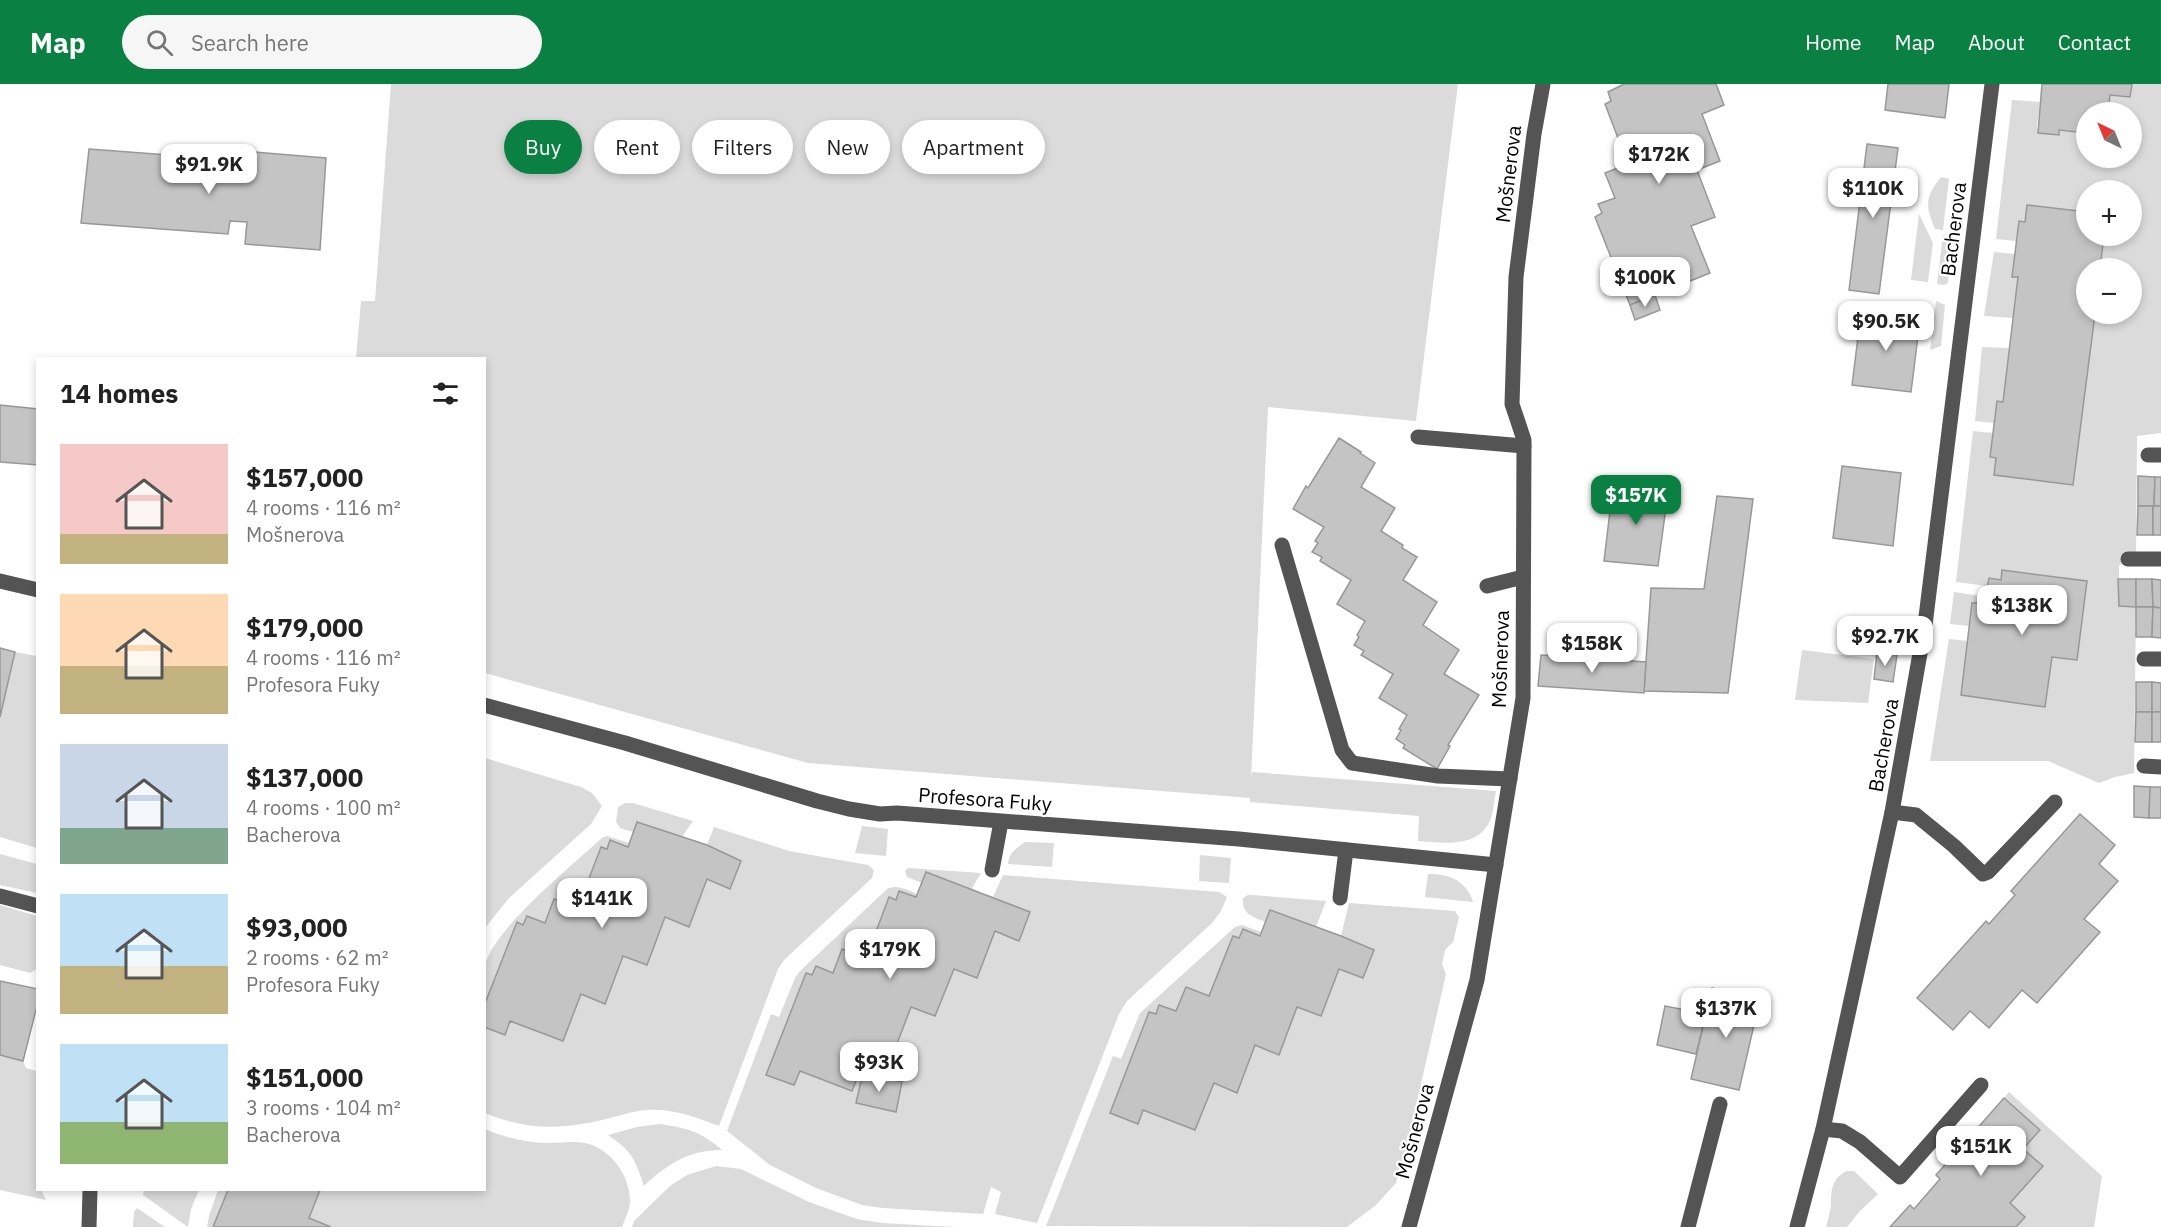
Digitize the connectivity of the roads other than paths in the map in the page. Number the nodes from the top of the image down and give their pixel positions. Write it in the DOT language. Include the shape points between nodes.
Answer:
graph roads {
  1 [pos="1543,84"];
  2 [pos="1992,84"];
  3 [pos="1418,437"];
  4 [pos="1524,446"];
  5 [pos="1282,545"];
  6 [pos="2128,559"];
  7 [pos="2161,559"];
  8 [pos="1523,577"];
  9 [pos="0,581"];
  10 [pos="1487,586"];
  11 [pos="36,590"];
  12 [pos="2144,658"];
  13 [pos="2161,659"];
  14 [pos="486,706"];
  15 [pos="2144,766"];
  16 [pos="2161,767"];
  17 [pos="1510,779"];
  18 [pos="2055,802"];
  19 [pos="1893,812"];
  20 [pos="1001,822"];
  21 [pos="1346,850"];
  22 [pos="1496,865"];
  23 [pos="992,870"];
  24 [pos="0,896"];
  25 [pos="1340,898"];
  26 [pos="36,905"];
  27 [pos="1981,1085"];
  28 [pos="1720,1104"];
  29 [pos="1823,1129"];
  30 [pos="90,1191"];
  31 [pos="89,1227"];
  32 [pos="1408,1227"];
  33 [pos="1688,1227"];
  34 [pos="1797,1227"];
  1 -- 4 [label="street, Mošnerova" via="1516,277 1512,404"];
  2 -- 19 [label="street, Bacherova" via="1925,625"];
  3 -- 4 [label="street"];
  4 -- 8 [label="street, Mošnerova"];
  5 -- 17 [label="street" via="1342,750 1352,763 1438,776"];
  6 -- 7 [label="street"];
  8 -- 10 [label="street"];
  8 -- 17 [label="street, Mošnerova" via="1523,698"];
  9 -- 11 [label="street"];
  12 -- 13 [label="street"];
  14 -- 20 [label="street, Profesora Fuky" via="849,809"];
  15 -- 16 [label="street"];
  17 -- 22 [label="street, Mošnerova"];
  18 -- 19 [label="street" via="1983,873 1916,815"];
  19 -- 29 [label="street, Bacherova"];
  20 -- 21 [label="street, Profesora Fuky"];
  20 -- 23 [label="street"];
  21 -- 22 [label="street, Profesora Fuky"];
  21 -- 25 [label="street"];
  22 -- 32 [label="street, Mošnerova" via="1477,980"];
  24 -- 26 [label="street"];
  27 -- 29 [label="street" via="1900,1177 1860,1142 1842,1131"];
  28 -- 33 [label="street"];
  29 -- 34 [label="street, Bacherova"];
  30 -- 31 [label="street"];
}
